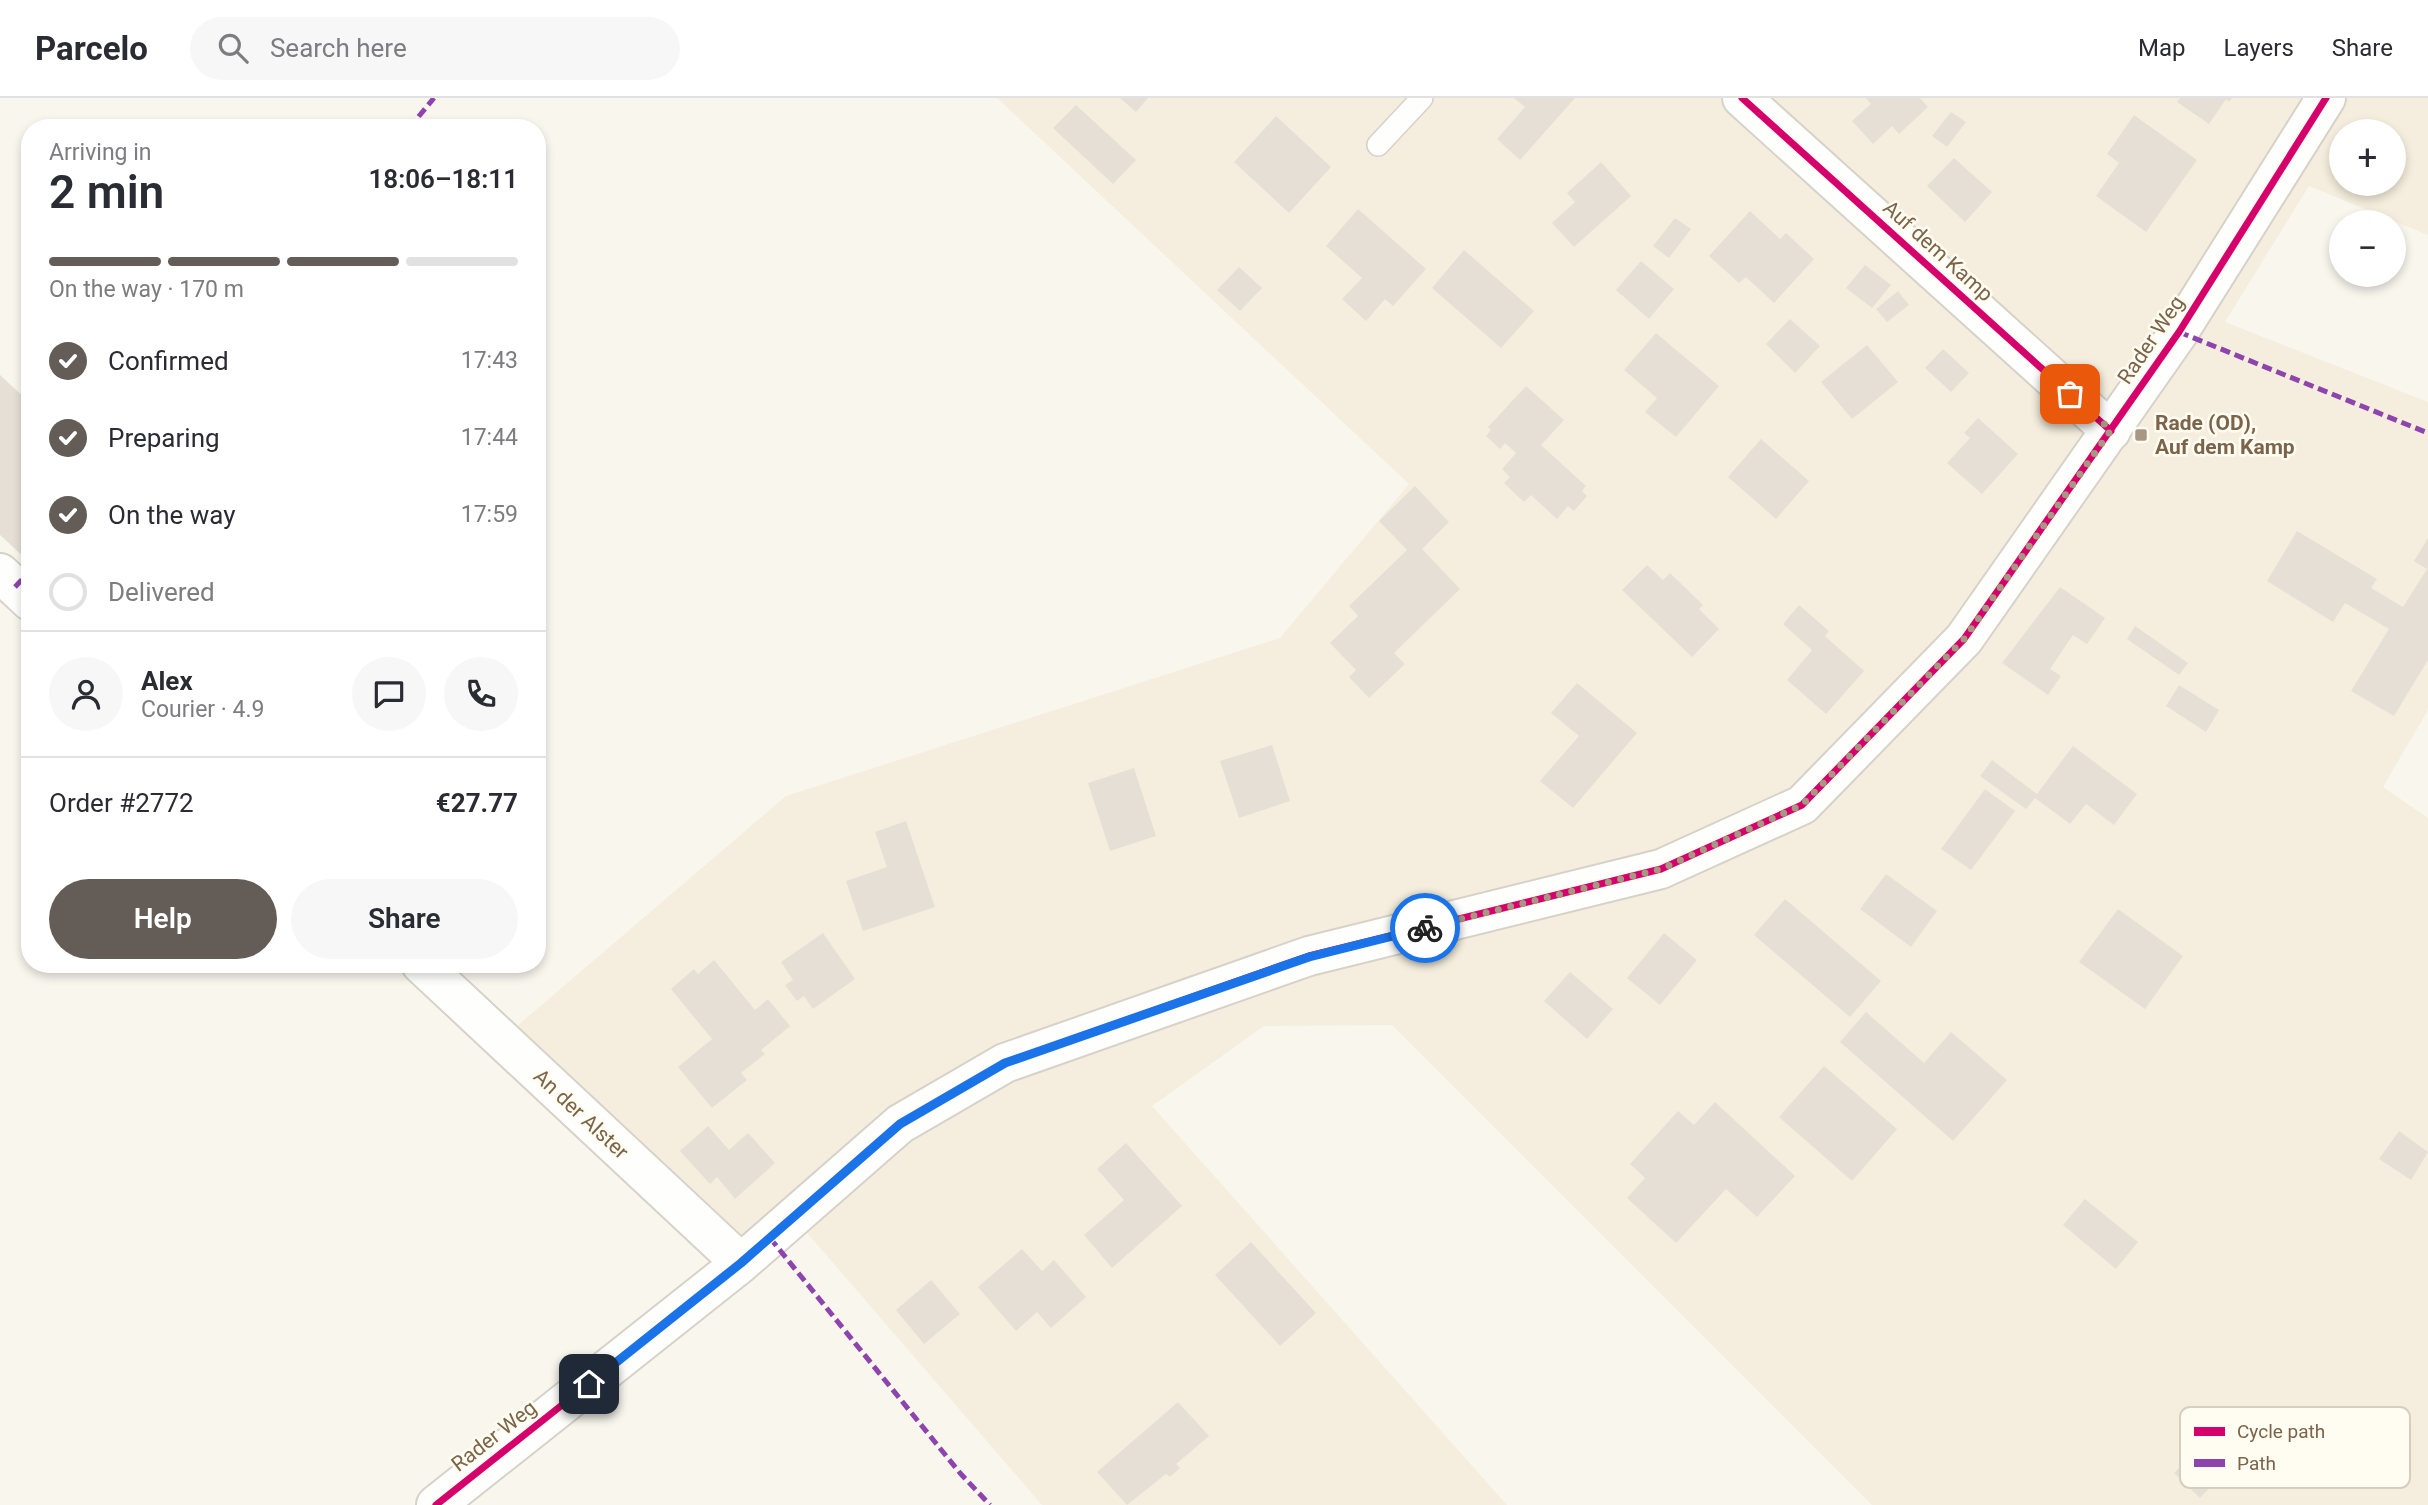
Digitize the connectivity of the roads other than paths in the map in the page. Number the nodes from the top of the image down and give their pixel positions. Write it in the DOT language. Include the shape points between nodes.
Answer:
graph roads {
  1 [pos="1422,98"];
  2 [pos="1742,98"];
  3 [pos="2326,98"];
  4 [pos="1378,145"];
  5 [pos="2111,430"];
  6 [pos="0,573"];
  7 [pos="21,593"];
  8 [pos="431,973"];
  9 [pos="741,1263"];
  10 [pos="436,1505"];
  1 -- 4 [label="lane"];
  2 -- 5 [label="street, Auf dem Kamp"];
  3 -- 5 [label="street, Rader Weg" via="2179,332"];
  5 -- 9 [label="street, Rader Weg" via="1964,639 1802,805 1661,869 1309,957 1005,1063 900,1124"];
  6 -- 7 [label="street"];
  8 -- 9 [label="street, An der Alster"];
  9 -- 10 [label="street, Rader Weg"];
}
